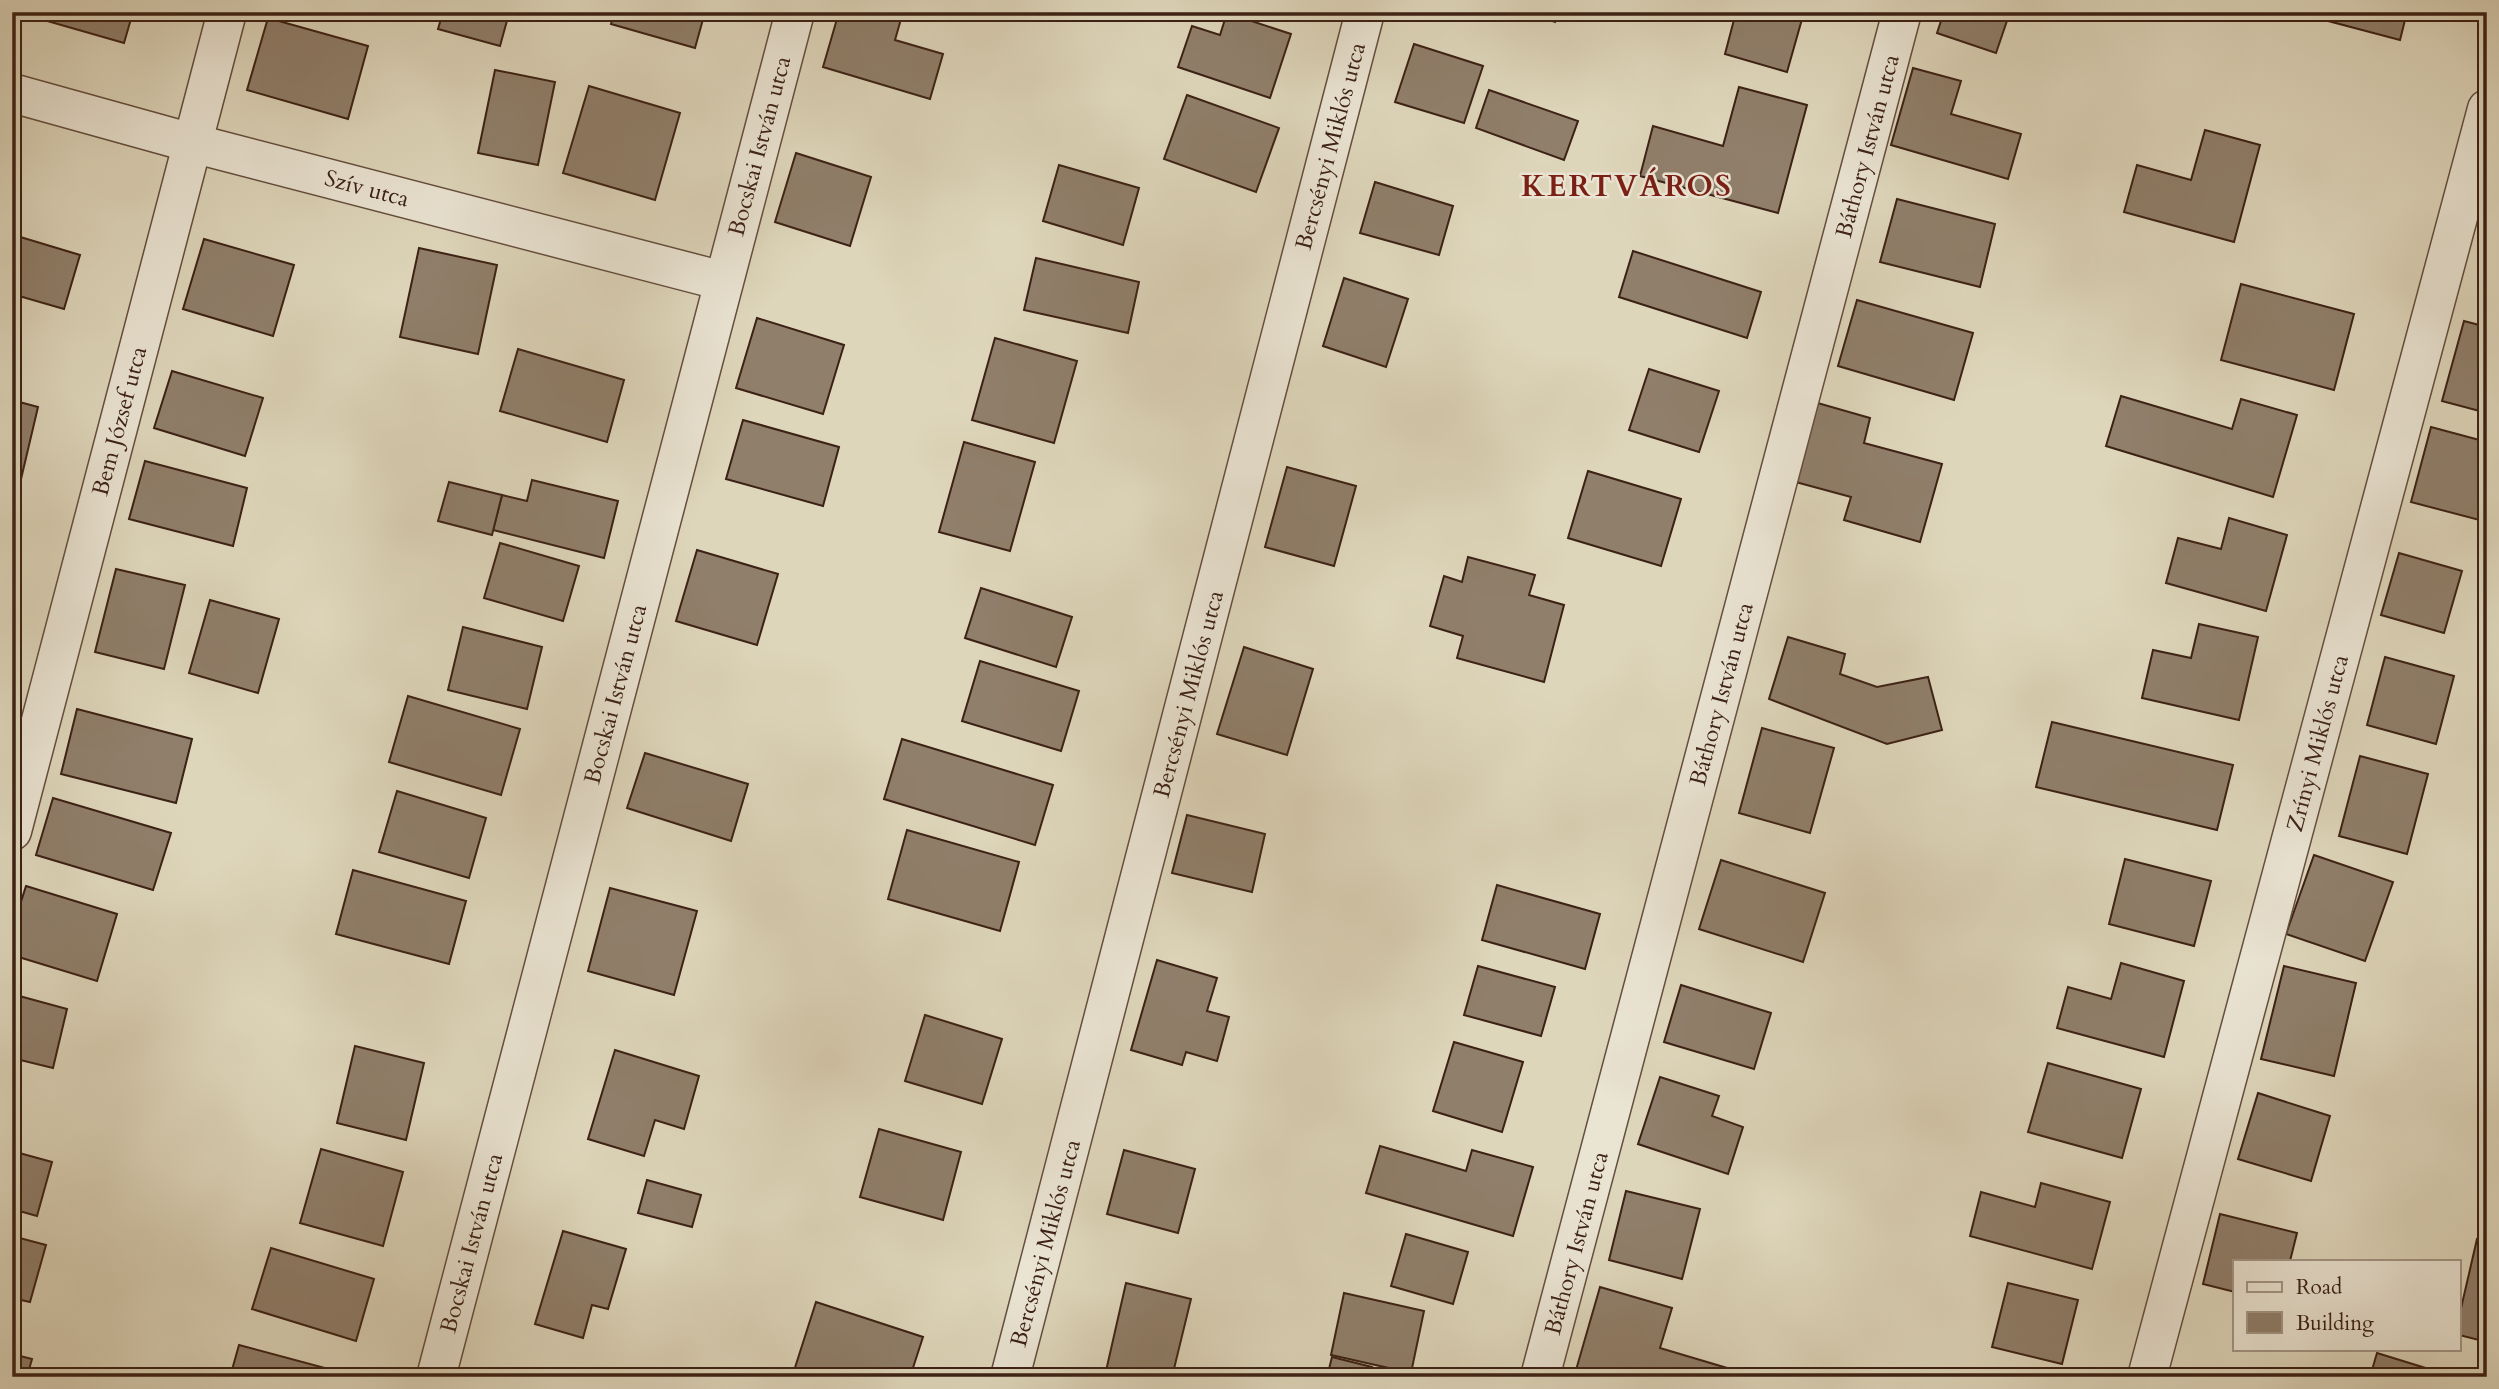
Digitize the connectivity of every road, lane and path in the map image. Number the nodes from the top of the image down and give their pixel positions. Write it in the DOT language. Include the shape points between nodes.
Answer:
graph roads {
  1 [pos="227,12"];
  2 [pos="795,12"];
  3 [pos="1365,12"];
  4 [pos="1902,12"];
  5 [pos="12,93"];
  6 [pos="2487,109"];
  7 [pos="192,143"];
  8 [pos="723,281"];
  9 [pos="12,831"];
  10 [pos="436,1377"];
  11 [pos="1010,1377"];
  12 [pos="1540,1377"];
  13 [pos="2147,1377"];
  1 -- 7 [label="street, Bem József utca"];
  2 -- 8 [label="street, Bocskai István utca"];
  3 -- 11 [label="street, Bercsényi Miklós utca"];
  4 -- 12 [label="street, Báthory István utca"];
  5 -- 7 [label="street, Szív utca"];
  6 -- 13 [label="street, Zrínyi Miklós utca"];
  7 -- 8 [label="street, Szív utca"];
  7 -- 9 [label="street, Bem József utca"];
  8 -- 10 [label="street, Bocskai István utca"];
}
